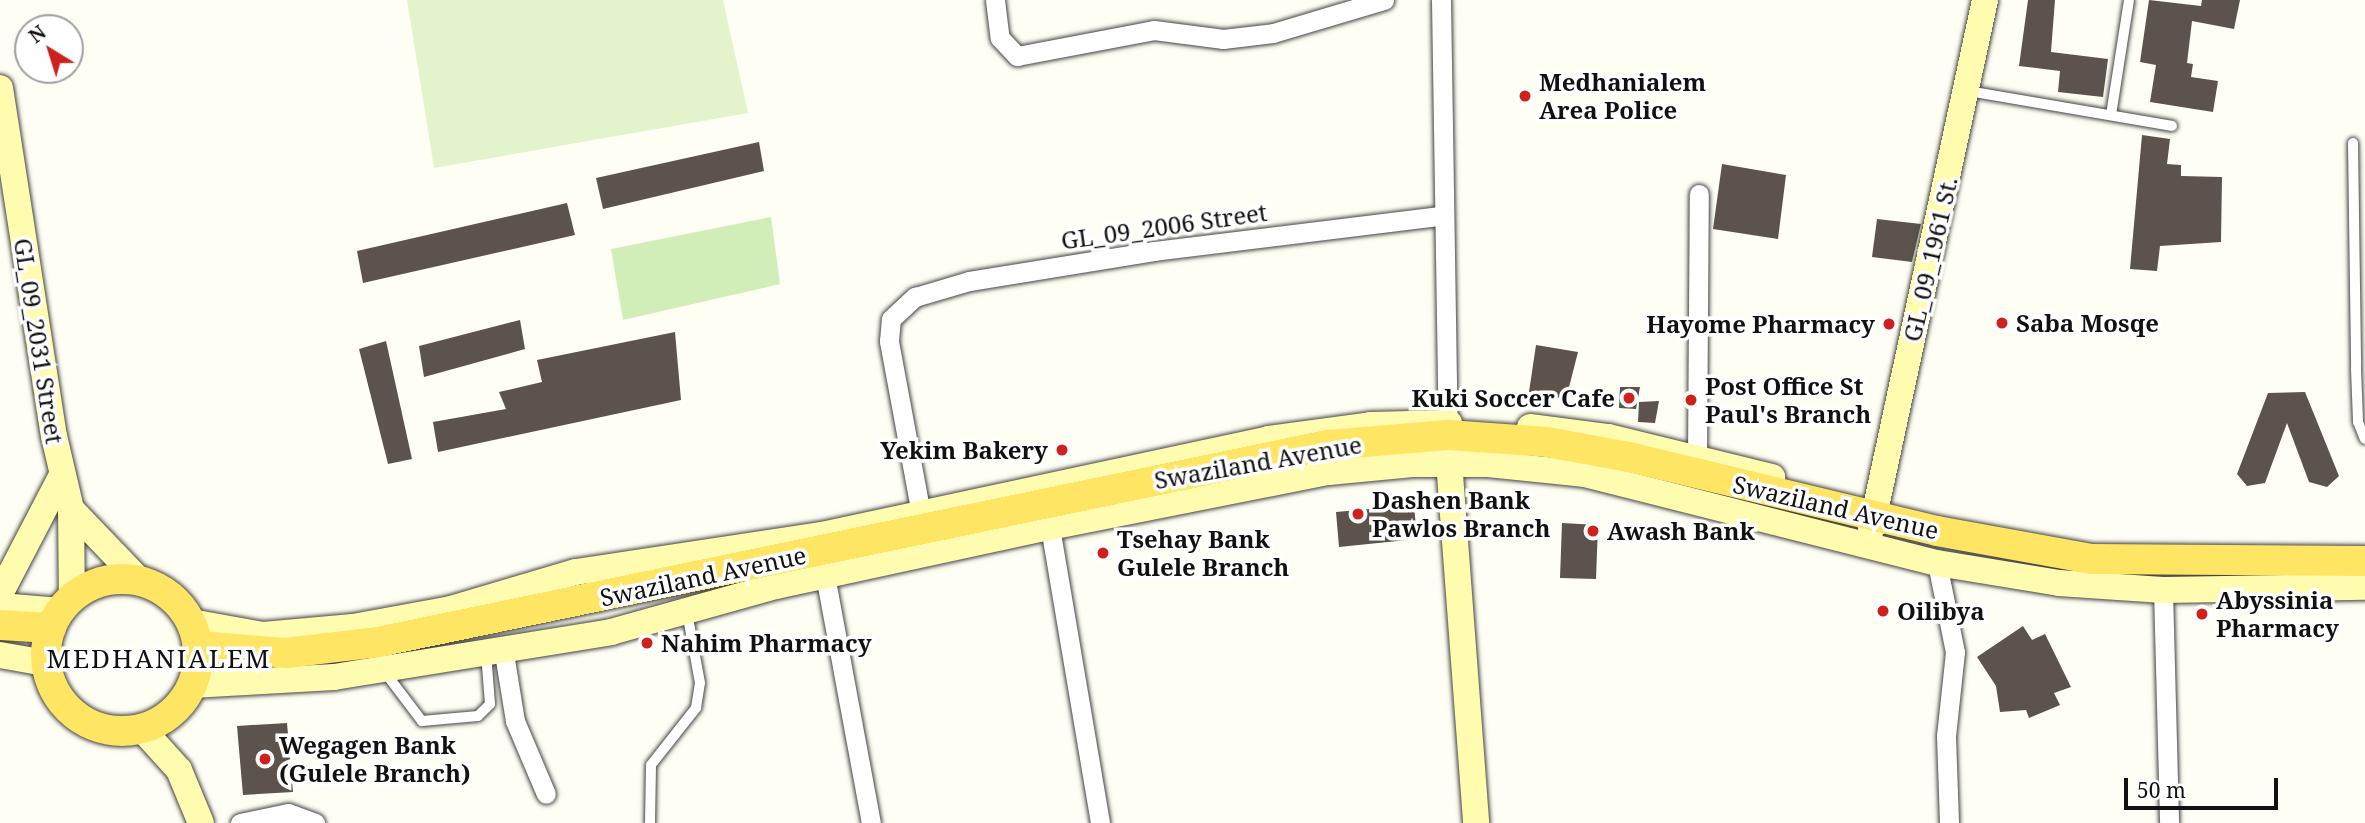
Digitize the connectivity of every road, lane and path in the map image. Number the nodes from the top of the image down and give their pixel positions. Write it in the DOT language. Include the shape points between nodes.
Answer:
graph roads {
  1 [pos="995,0"];
  2 [pos="1384,0"];
  3 [pos="1441,0"];
  4 [pos="1984,0"];
  5 [pos="2129,0"];
  6 [pos="0,88"];
  7 [pos="1967,91"];
  8 [pos="2111,115"];
  9 [pos="2172,126"];
  10 [pos="2353,143"];
  11 [pos="1699,194"];
  12 [pos="1441,216"];
  13 [pos="2361,313"];
  14 [pos="2365,439"];
  15 [pos="1447,444"];
  16 [pos="1697,457"];
  17 [pos="62,475"];
  18 [pos="71,509"];
  19 [pos="921,514"];
  20 [pos="1872,524"];
  21 [pos="1050,527"];
  22 [pos="2365,547"];
  23 [pos="2365,561"];
  24 [pos="1937,563"];
  25 [pos="2365,573"];
  26 [pos="825,575"];
  27 [pos="141,582"];
  28 [pos="2365,587"];
  29 [pos="2163,590"];
  30 [pos="0,594"];
  31 [pos="0,606"];
  32 [pos="687,612"];
  33 [pos="0,625"];
  34 [pos="56,628"];
  35 [pos="0,638"];
  36 [pos="495,648"];
  37 [pos="194,654"];
  38 [pos="0,655"];
  39 [pos="383,668"];
  40 [pos="142,729"];
  41 [pos="546,793"];
  42 [pos="201,823"];
  43 [pos="240,823"];
  44 [pos="315,823"];
  45 [pos="650,823"];
  46 [pos="871,823"];
  47 [pos="1100,823"];
  48 [pos="1476,823"];
  49 [pos="1950,823"];
  50 [pos="2169,823"];
  1 -- 2 [label="street" via="1000,38 1017,56 1154,30 1223,39 1273,33"];
  3 -- 12 [label="street"];
  4 -- 7 [label="main road, GL_09_1961 St."];
  5 -- 8 [label="lane"];
  6 -- 17 [label="main road, GL_09_2031 Street"];
  7 -- 8 [label="lane"];
  7 -- 20 [label="main road, GL_09_1961 St."];
  8 -- 9 [label="lane"];
  10 -- 13 [label="lane"];
  11 -- 16 [label="street"];
  12 -- 15 [label="street"];
  12 -- 19 [label="street, GL_09_2006 Street" via="1154,251 969,281 900,306 889,341"];
  13 -- 14 [label="lane" via="2358,422"];
  15 -- 16 [label="main road" via="1573,431"];
  15 -- 19 [label="main road" via="1310,432"];
  15 -- 20 [label="main road, Swaziland Avenue" via="1619,454"];
  15 -- 21 [label="main road"];
  15 -- 37 [label="main road, Swaziland Avenue" via="1314,448 378,642 286,653"];
  15 -- 48 [label="main road"];
  16 -- 20 [label="main road"];
  17 -- 18 [label="main road, GL_09_2031 Street"];
  17 -- 30 [label="main road"];
  18 -- 27 [label="main road, GL_09_2031 Street"];
  18 -- 34 [label="main road, GL_09_2031 Street"];
  19 -- 37 [label="main road" via="709,556 576,572 451,609 353,627 263,635"];
  20 -- 22 [label="main road" via="2004,532 2104,546"];
  20 -- 23 [label="main road, Swaziland Avenue" via="2091,559"];
  20 -- 24 [label="main road"];
  20 -- 25 [label="main road, Swaziland Avenue" via="1985,554 2115,573"];
  21 -- 26 [label="main road"];
  21 -- 47 [label="street"];
  24 -- 29 [label="main road" via="2059,583"];
  24 -- 49 [label="street" via="1955,652 1946,736"];
  26 -- 32 [label="main road"];
  26 -- 46 [label="street"];
  27 -- 34 [label="main road" via="117,580"];
  27 -- 37 [label="main road" via="165,593"];
  28 -- 29 [label="main road"];
  29 -- 50 [label="street"];
  31 -- 34 [label="main road"];
  32 -- 36 [label="main road" via="611,632"];
  32 -- 45 [label="lane" via="699,683 696,708 651,765"];
  33 -- 34 [label="main road"];
  34 -- 35 [label="main road"];
  34 -- 38 [label="main road"];
  34 -- 40 [label="main road" via="52,685 79,718 99,728"];
  36 -- 39 [label="main road"];
  36 -- 39 [label="lane" via="490,704 478,716 422,721"];
  36 -- 41 [label="street" via="515,721"];
  37 -- 39 [label="main road"];
  37 -- 40 [label="main road" via="163,720"];
  40 -- 42 [label="main road" via="179,770"];
  43 -- 44 [label="street" via="288,813"];
}
